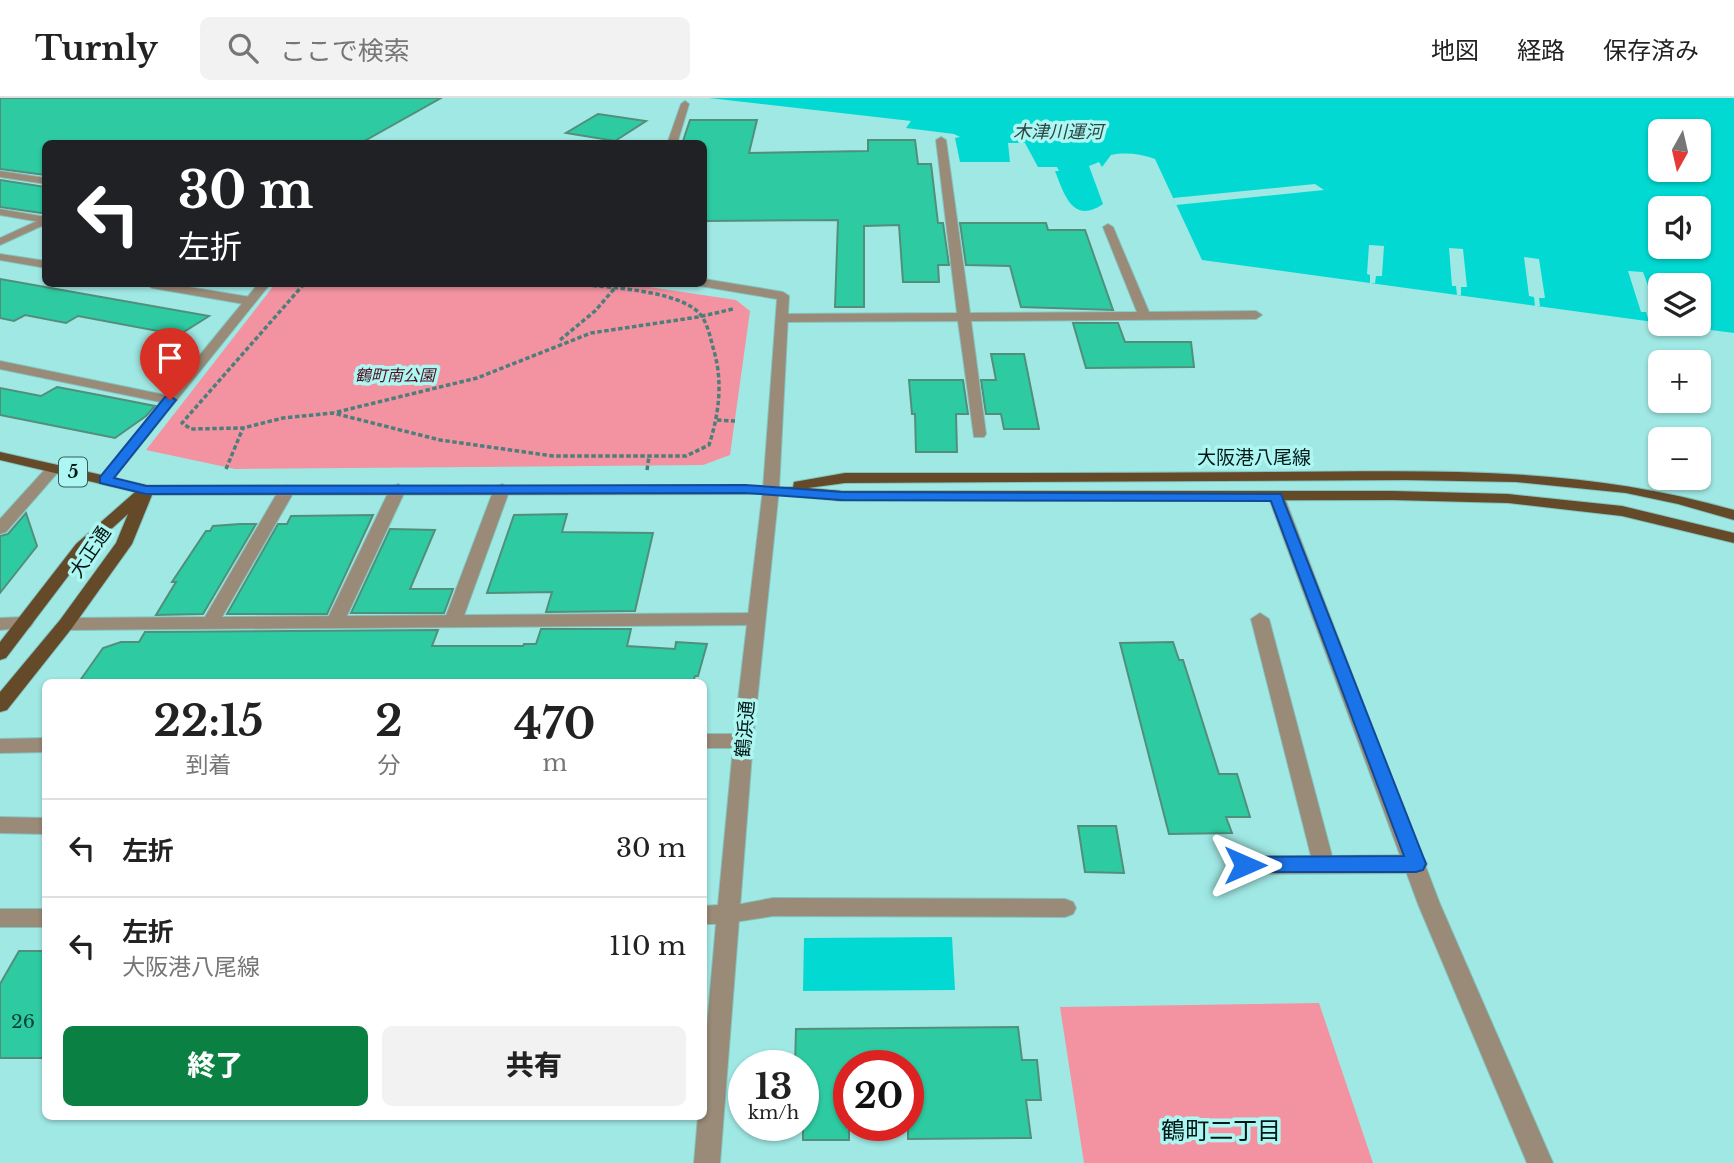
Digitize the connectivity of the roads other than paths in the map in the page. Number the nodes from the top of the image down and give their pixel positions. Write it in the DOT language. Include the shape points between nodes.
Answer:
graph roads {
  1 [pos="685,104"];
  2 [pos="673,140"];
  3 [pos="941,140"];
  4 [pos="0,174"];
  5 [pos="42,180"];
  6 [pos="0,212"];
  7 [pos="42,219"];
  8 [pos="42,222"];
  9 [pos="1108,227"];
  10 [pos="0,242"];
  11 [pos="0,257"];
  12 [pos="42,264"];
  13 [pos="707,283"];
  14 [pos="169,287"];
  15 [pos="262,287"];
  16 [pos="250,301"];
  17 [pos="1145,316"];
  18 [pos="1256,316"];
  19 [pos="782,317"];
  20 [pos="964,317"];
  21 [pos="0,365"];
  22 [pos="170,400"];
  23 [pos="979,434"];
  24 [pos="0,456"];
  25 [pos="54,468"];
  26 [pos="105,480"];
  27 [pos="398,489"];
  28 [pos="502,489"];
  29 [pos="771,489"];
  30 [pos="146,490"];
  31 [pos="287,490"];
  32 [pos="1276,496"];
  33 [pos="1734,515"];
  34 [pos="0,529"];
  35 [pos="1734,538"];
  36 [pos="755,619"];
  37 [pos="1260,619"];
  38 [pos="453,621"];
  39 [pos="335,622"];
  40 [pos="24,623"];
  41 [pos="210,623"];
  42 [pos="0,624"];
  43 [pos="66,624"];
  44 [pos="0,654"];
  45 [pos="0,705"];
  46 [pos="707,741"];
  47 [pos="743,741"];
  48 [pos="42,745"];
  49 [pos="0,746"];
  50 [pos="0,825"];
  51 [pos="42,825"];
  52 [pos="1324,864"];
  53 [pos="1416,864"];
  54 [pos="1245,865"];
  55 [pos="1065,908"];
  56 [pos="707,915"];
  57 [pos="728,915"];
  58 [pos="0,918"];
  59 [pos="42,918"];
  60 [pos="707,1163"];
  61 [pos="1540,1163"];
  1 -- 2 [label="street"];
  3 -- 20 [label="street"];
  4 -- 5 [label="street"];
  6 -- 7 [label="street"];
  8 -- 10 [label="street"];
  9 -- 17 [label="street"];
  11 -- 12 [label="street"];
  13 -- 19 [label="street, 鶴浜通" via="783,296"];
  14 -- 16 [label="street"];
  15 -- 16 [label="street"];
  16 -- 22 [label="street"];
  17 -- 18 [label="street"];
  17 -- 20 [label="street"];
  19 -- 20 [label="street"];
  19 -- 29 [label="street, 鶴浜通"];
  20 -- 23 [label="street"];
  21 -- 22 [label="street"];
  22 -- 26 [label="street"];
  24 -- 25 [label="main road, 大阪港八尾線 / 5"];
  25 -- 26 [label="main road, 大阪港八尾線 / 5"];
  25 -- 34 [label="street"];
  26 -- 30 [label="main road, 大阪港八尾線 / 5"];
  27 -- 28 [label="main road, 大阪港八尾線 / 5"];
  27 -- 31 [label="main road, 大阪港八尾線 / 5"];
  27 -- 39 [label="street"];
  28 -- 29 [label="main road, 大阪港八尾線 / 5"];
  28 -- 38 [label="street"];
  29 -- 32 [label="main road, 大阪港八尾線 / 5" via="842,496"];
  29 -- 33 [label="main road, 大阪港八尾線 / 5" via="845,478 1524,478 1603,484 1674,497"];
  29 -- 36 [label="street, 鶴浜通"];
  30 -- 31 [label="main road, 大阪港八尾線 / 5"];
  30 -- 40 [label="main road, 大正通" via="82,547"];
  30 -- 43 [label="main road, 大正通" via="124,544"];
  31 -- 41 [label="street"];
  32 -- 35 [label="main road, 大阪港八尾線 / 5" via="1419,494 1589,504 1689,523"];
  32 -- 53 [label="street"];
  36 -- 38 [label="street"];
  36 -- 47 [label="street, 鶴浜通"];
  37 -- 52 [label="street"];
  38 -- 39 [label="street"];
  39 -- 41 [label="street"];
  40 -- 42 [label="street"];
  40 -- 44 [label="main road, 大正通"];
  41 -- 43 [label="street"];
  43 -- 45 [label="main road, 大正通"];
  46 -- 47 [label="street"];
  47 -- 57 [label="street, 鶴浜通"];
  48 -- 49 [label="street"];
  50 -- 51 [label="street"];
  52 -- 53 [label="street"];
  52 -- 54 [label="street"];
  53 -- 61 [label="street"];
  55 -- 57 [label="street" via="773,907"];
  56 -- 57 [label="street"];
  57 -- 60 [label="street, 鶴浜通"];
  58 -- 59 [label="street"];
}
